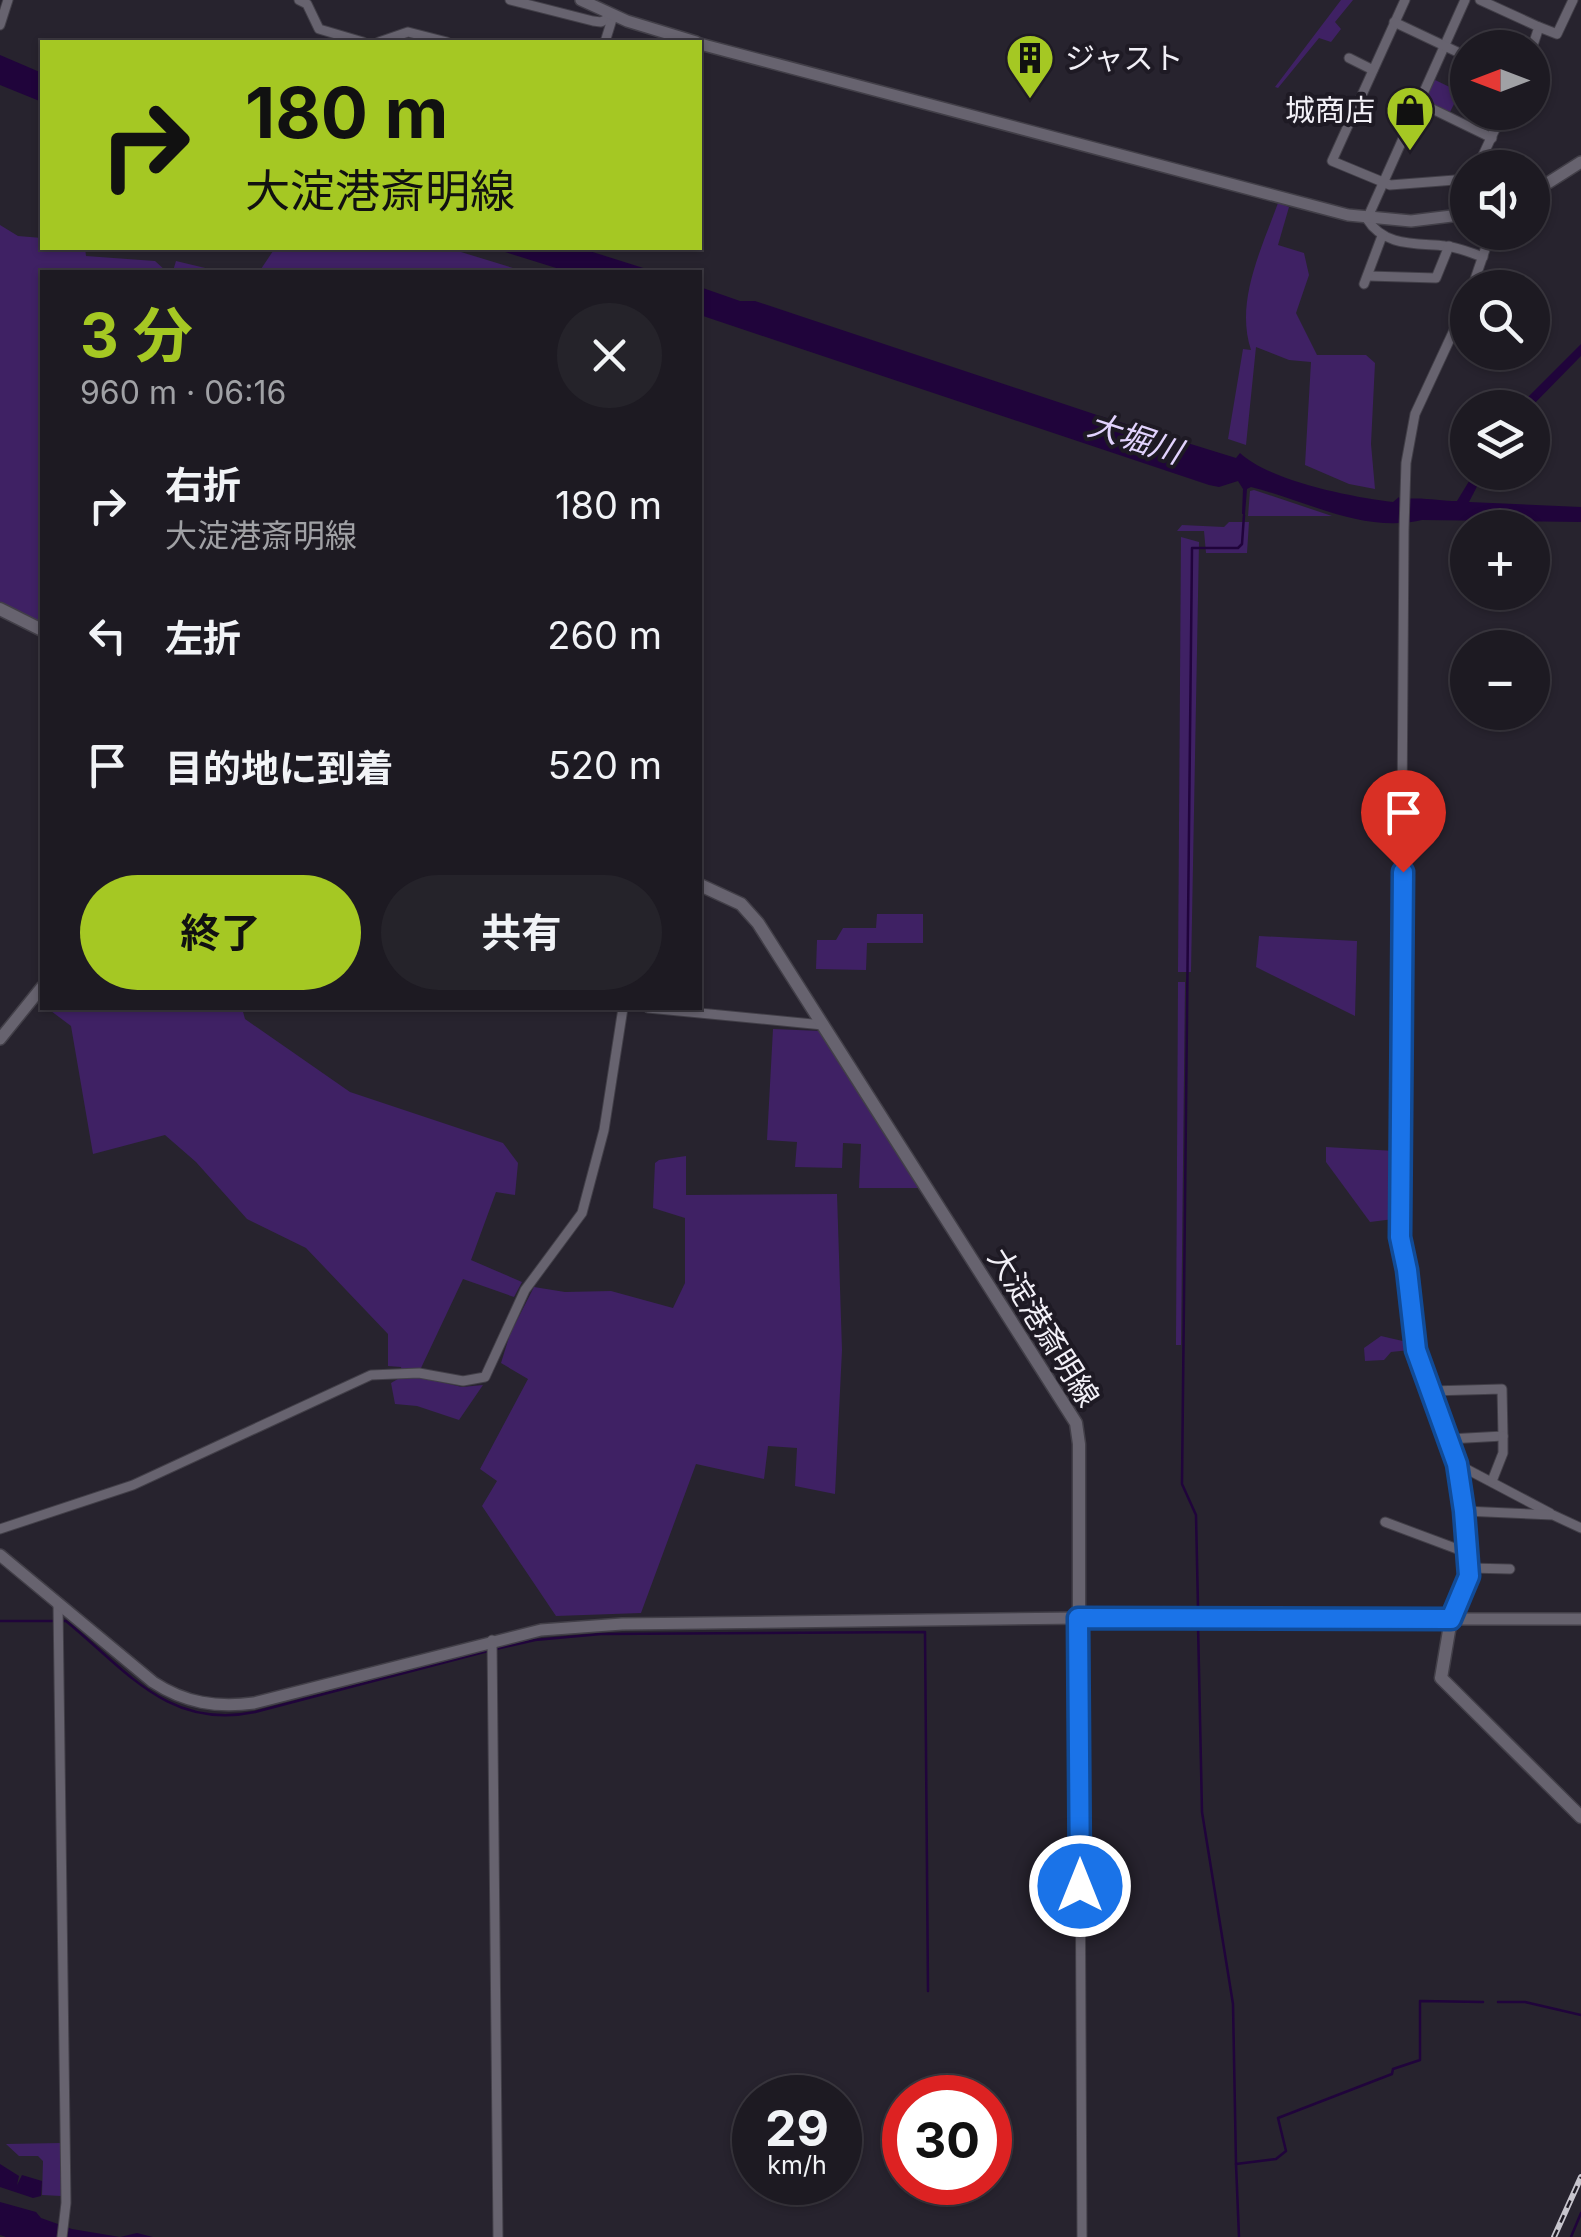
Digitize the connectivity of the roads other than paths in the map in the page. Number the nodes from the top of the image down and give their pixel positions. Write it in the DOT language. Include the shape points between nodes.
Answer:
graph roads {
  1 [pos="8,0"];
  2 [pos="300,0"];
  3 [pos="510,0"];
  4 [pos="581,0"];
  5 [pos="1405,0"];
  6 [pos="1465,0"];
  7 [pos="1480,0"];
  8 [pos="1573,0"];
  9 [pos="613,16"];
  10 [pos="1394,22"];
  11 [pos="0,25"];
  12 [pos="1538,26"];
  13 [pos="1537,30"];
  14 [pos="356,40"];
  15 [pos="385,40"];
  16 [pos="439,40"];
  17 [pos="606,40"];
  18 [pos="689,40"];
  19 [pos="702,44"];
  20 [pos="1444,45"];
  21 [pos="1450,48"];
  22 [pos="1348,58"];
  23 [pos="1373,70"];
  24 [pos="1418,102"];
  25 [pos="1495,130"];
  26 [pos="1492,138"];
  27 [pos="1486,150"];
  28 [pos="1581,162"];
  29 [pos="1450,180"];
  30 [pos="1550,181"];
  31 [pos="1383,182"];
  32 [pos="1450,217"];
  33 [pos="1367,219"];
  34 [pos="1382,236"];
  35 [pos="1448,246"];
  36 [pos="1485,250"];
  37 [pos="1483,257"];
  38 [pos="1478,270"];
  39 [pos="1450,339"];
  40 [pos="0,609"];
  41 [pos="40,629"];
  42 [pos="702,886"];
  43 [pos="40,990"];
  44 [pos="623,1010"];
  45 [pos="668,1010"];
  46 [pos="822,1025"];
  47 [pos="0,1038"];
  48 [pos="1431,1391"];
  49 [pos="1504,1436"];
  50 [pos="1449,1439"];
  51 [pos="1457,1464"];
  52 [pos="1492,1481"];
  53 [pos="1464,1511"];
  54 [pos="1552,1515"];
  55 [pos="1385,1522"];
  56 [pos="1581,1528"];
  57 [pos="0,1529"];
  58 [pos="1468,1554"];
  59 [pos="0,1556"];
  60 [pos="1469,1568"];
  61 [pos="1510,1569"];
  62 [pos="59,1615"];
  63 [pos="1078,1618"];
  64 [pos="1451,1619"];
  65 [pos="1581,1619"];
  66 [pos="492,1647"];
  67 [pos="1581,1817"];
  68 [pos="62,2237"];
  69 [pos="498,2237"];
  70 [pos="1082,2237"];
  1 -- 11 [label="street"];
  2 -- 14 [label="street" via="319,30"];
  3 -- 9 [label="street" via="592,21"];
  4 -- 9 [label="street"];
  5 -- 10 [label="street"];
  6 -- 20 [label="street"];
  7 -- 12 [label="street"];
  8 -- 12 [label="street" via="1557,34"];
  9 -- 17 [label="street"];
  9 -- 18 [label="street"];
  10 -- 20 [label="street"];
  10 -- 23 [label="street"];
  12 -- 13 [label="street"];
  15 -- 16 [label="street" via="408,32"];
  19 -- 33 [label="street"];
  20 -- 21 [label="street"];
  20 -- 24 [label="street"];
  22 -- 23 [label="street"];
  23 -- 31 [label="street" via="1332,160"];
  24 -- 26 [label="street"];
  24 -- 31 [label="street"];
  25 -- 26 [label="street"];
  26 -- 27 [label="street"];
  28 -- 30 [label="street"];
  29 -- 31 [label="street"];
  31 -- 33 [label="street"];
  32 -- 33 [label="street"];
  33 -- 34 [label="street"];
  34 -- 35 [label="street"];
  34 -- 35 [label="street" via="1366,280 1436,278"];
  35 -- 37 [label="street"];
  36 -- 37 [label="street"];
  37 -- 38 [label="street"];
  39 -- 48 [label="street" via="1415,414 1404,496 1400,1237 1416,1350"];
  40 -- 41 [label="main road"];
  42 -- 46 [label="main road, 大淀港斎明線" via="741,904 758,923"];
  43 -- 47 [label="street"];
  44 -- 57 [label="street" via="604,1130 582,1214 524,1290 485,1377 371,1375 133,1485"];
  45 -- 46 [label="street"];
  46 -- 63 [label="main road, 大淀港斎明線" via="1076,1423"];
  48 -- 49 [label="street" via="1502,1389"];
  48 -- 50 [label="street"];
  49 -- 50 [label="street"];
  49 -- 52 [label="street"];
  50 -- 51 [label="street"];
  51 -- 52 [label="street"];
  51 -- 53 [label="street"];
  52 -- 54 [label="street"];
  53 -- 54 [label="street"];
  53 -- 58 [label="street"];
  54 -- 56 [label="street"];
  55 -- 58 [label="street"];
  58 -- 60 [label="street"];
  59 -- 62 [label="street"];
  60 -- 61 [label="street"];
  60 -- 64 [label="street"];
  62 -- 66 [label="street" via="154,1682 210,1705 294,1699"];
  62 -- 68 [label="street"];
  63 -- 64 [label="main road"];
  63 -- 66 [label="street" via="622,1624 541,1630"];
  63 -- 70 [label="street"];
  64 -- 65 [label="street"];
  64 -- 67 [label="main road" via="1441,1678"];
  66 -- 69 [label="street"];
}
